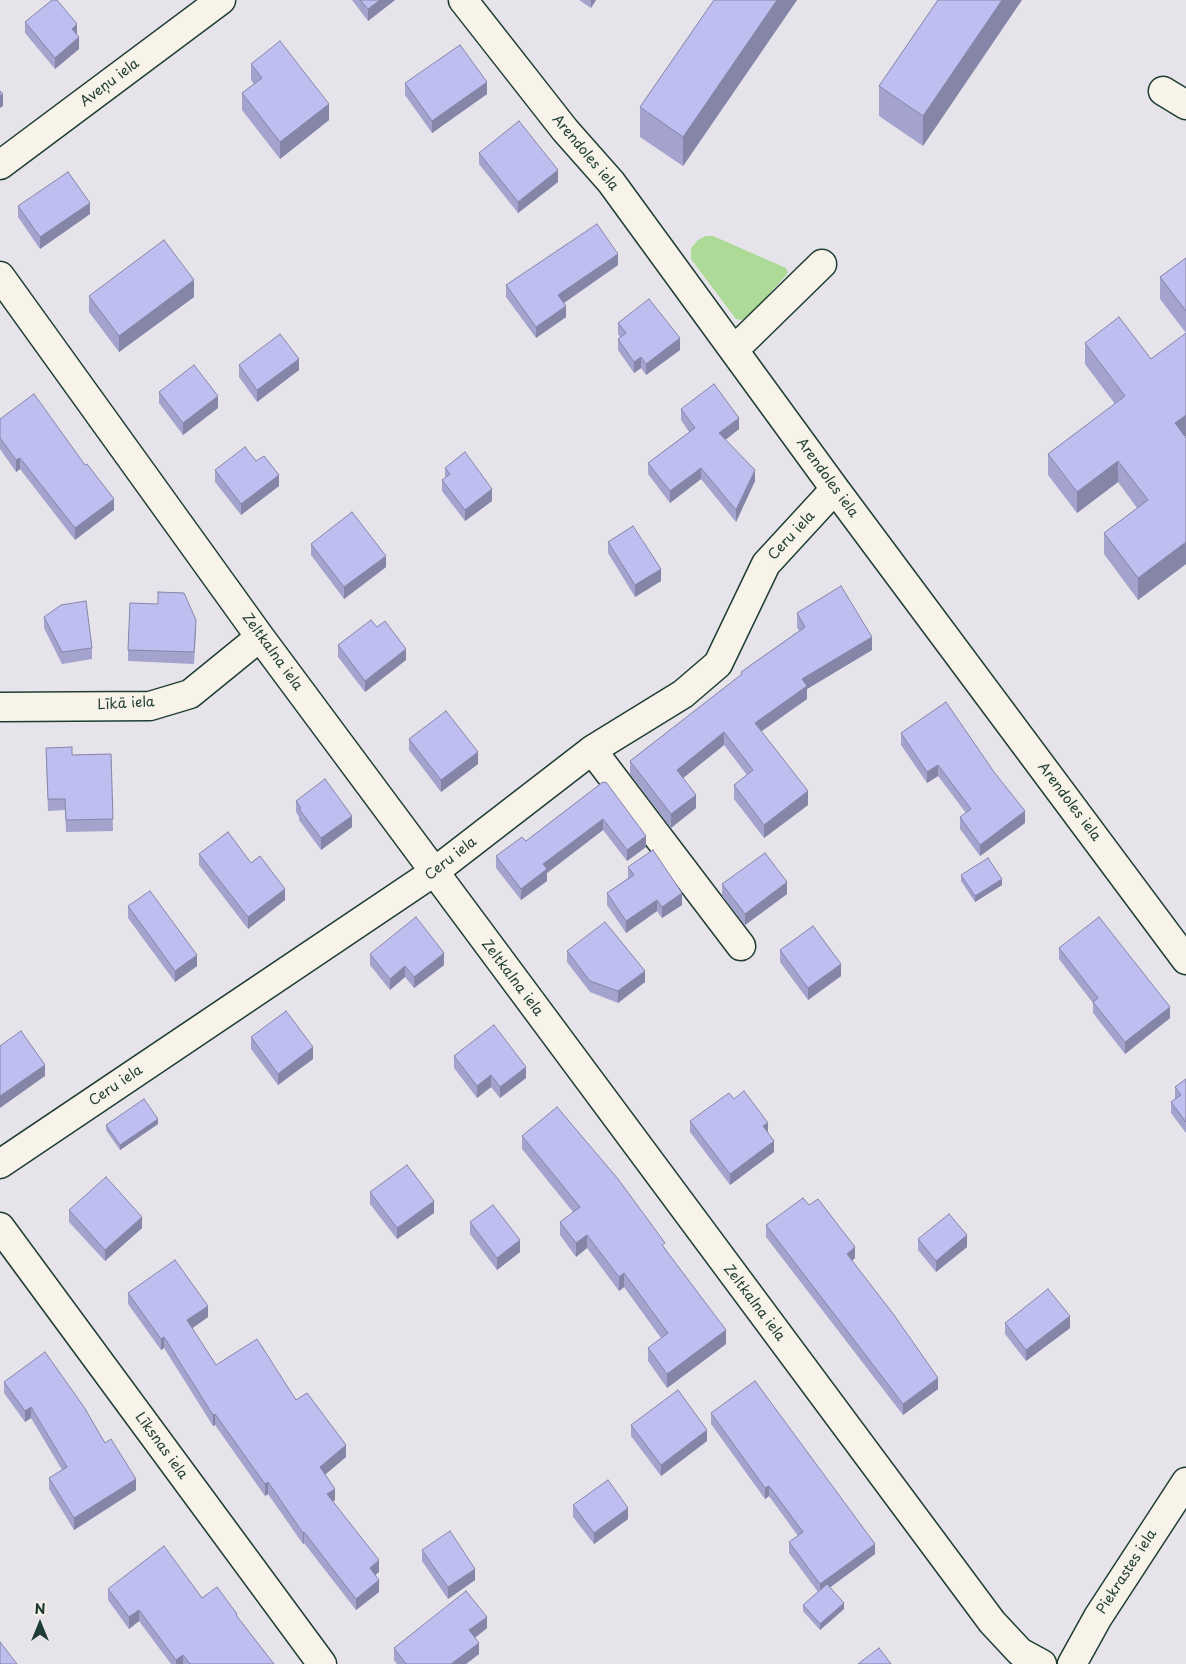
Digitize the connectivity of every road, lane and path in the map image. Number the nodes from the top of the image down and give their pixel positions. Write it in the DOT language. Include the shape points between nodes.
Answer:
graph roads {
  1 [pos="221,0"];
  2 [pos="463,0"];
  3 [pos="1163,91"];
  4 [pos="1186,105"];
  5 [pos="0,165"];
  6 [pos="822,264"];
  7 [pos="0,276"];
  8 [pos="734,350"];
  9 [pos="835,489"];
  10 [pos="260,637"];
  11 [pos="0,707"];
  12 [pos="592,750"];
  13 [pos="434,872"];
  14 [pos="742,946"];
  15 [pos="1186,960"];
  16 [pos="0,1164"];
  17 [pos="0,1227"];
  18 [pos="1186,1482"];
  19 [pos="322,1664"];
  20 [pos="1042,1664"];
  21 [pos="1072,1664"];
  1 -- 5 [label="street, Aveņu iela"];
  2 -- 8 [label="street, Arendoles iela" via="565,130 611,182"];
  3 -- 4 [label="street"];
  6 -- 8 [label="street"];
  7 -- 10 [label="street, Zeltkalna iela"];
  8 -- 9 [label="street, Arendoles iela"];
  9 -- 12 [label="street, Ceru iela" via="766,564 718,664 683,694"];
  9 -- 15 [label="street, Arendoles iela"];
  10 -- 11 [label="street, Līkā iela" via="190,694 150,706"];
  10 -- 13 [label="street, Zeltkalna iela"];
  12 -- 13 [label="street, Ceru iela"];
  12 -- 14 [label="street"];
  13 -- 16 [label="street, Ceru iela"];
  13 -- 20 [label="street, Zeltkalna iela" via="992,1622 1020,1652"];
  17 -- 19 [label="street, Līksnas iela"];
  18 -- 21 [label="street, Piekrastes iela" via="1098,1616"];
}
